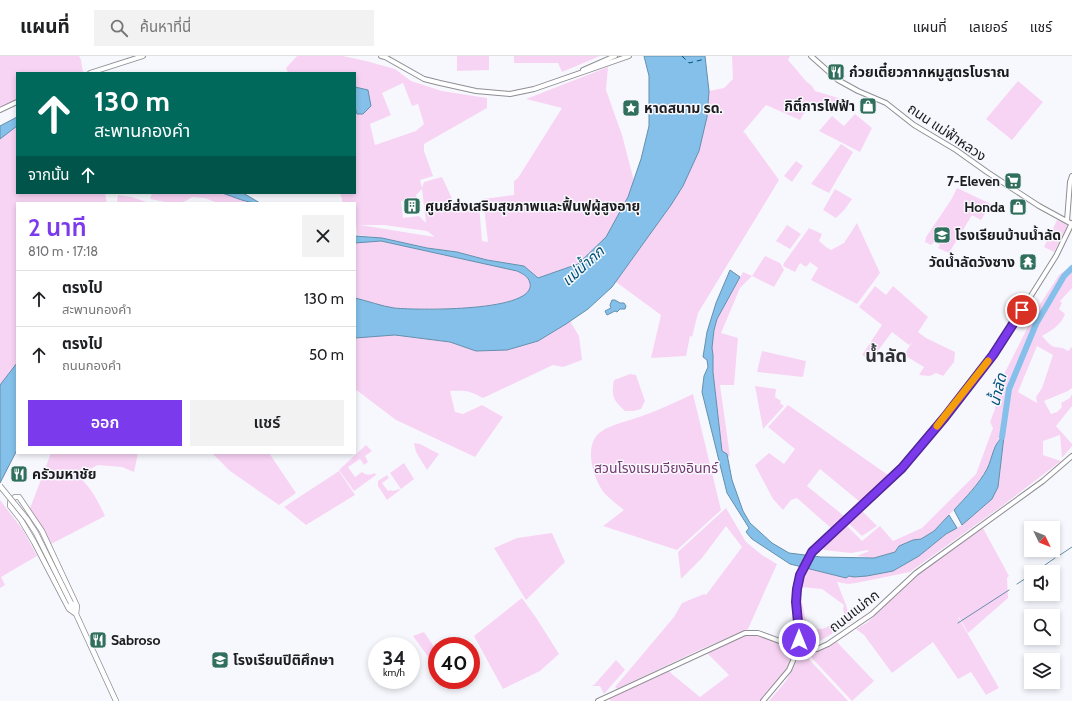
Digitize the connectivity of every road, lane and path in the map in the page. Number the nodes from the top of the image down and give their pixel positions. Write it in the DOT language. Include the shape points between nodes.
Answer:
graph roads {
  1 [pos="143,56"];
  2 [pos="381,56"];
  3 [pos="615,56"];
  4 [pos="629,56"];
  5 [pos="811,56"];
  6 [pos="599,65"];
  7 [pos="93,72"];
  8 [pos="16,102"];
  9 [pos="0,110"];
  10 [pos="1072,176"];
  11 [pos="1067,221"];
  12 [pos="1072,223"];
  13 [pos="1072,456"];
  14 [pos="0,486"];
  15 [pos="76,614"];
  16 [pos="798,649"];
  17 [pos="116,701"];
  18 [pos="598,701"];
  19 [pos="763,701"];
  1 -- 7 [label="street"];
  2 -- 6 [label="street" via="424,79 451,86 510,94 534,89"];
  3 -- 6 [label="street"];
  4 -- 6 [label="street"];
  5 -- 11 [label="street, ถนน แม่ฟ้าหลวง" via="838,80 886,103 914,125"];
  8 -- 9 [label="street"];
  10 -- 11 [label="street"];
  11 -- 12 [label="street, ถนน แม่ฟ้าหลวง"];
  12 -- 16 [label="street" via="1056,256 1005,337 945,417 902,468 812,552 800,575 797,589"];
  13 -- 16 [label="street, ถนนแม่กก" via="1043,481 916,573 864,620 822,648"];
  14 -- 15 [label="main road, bridge" via="36,533"];
  15 -- 15 [label="main road" via="69,609 34,542 10,506 15,497 19,497 42,530 77,606"];
  15 -- 17 [label="main road"];
  16 -- 18 [label="street, ถนนแม่กก" via="758,632 745,633"];
  16 -- 19 [label="street" via="789,670"];
}
